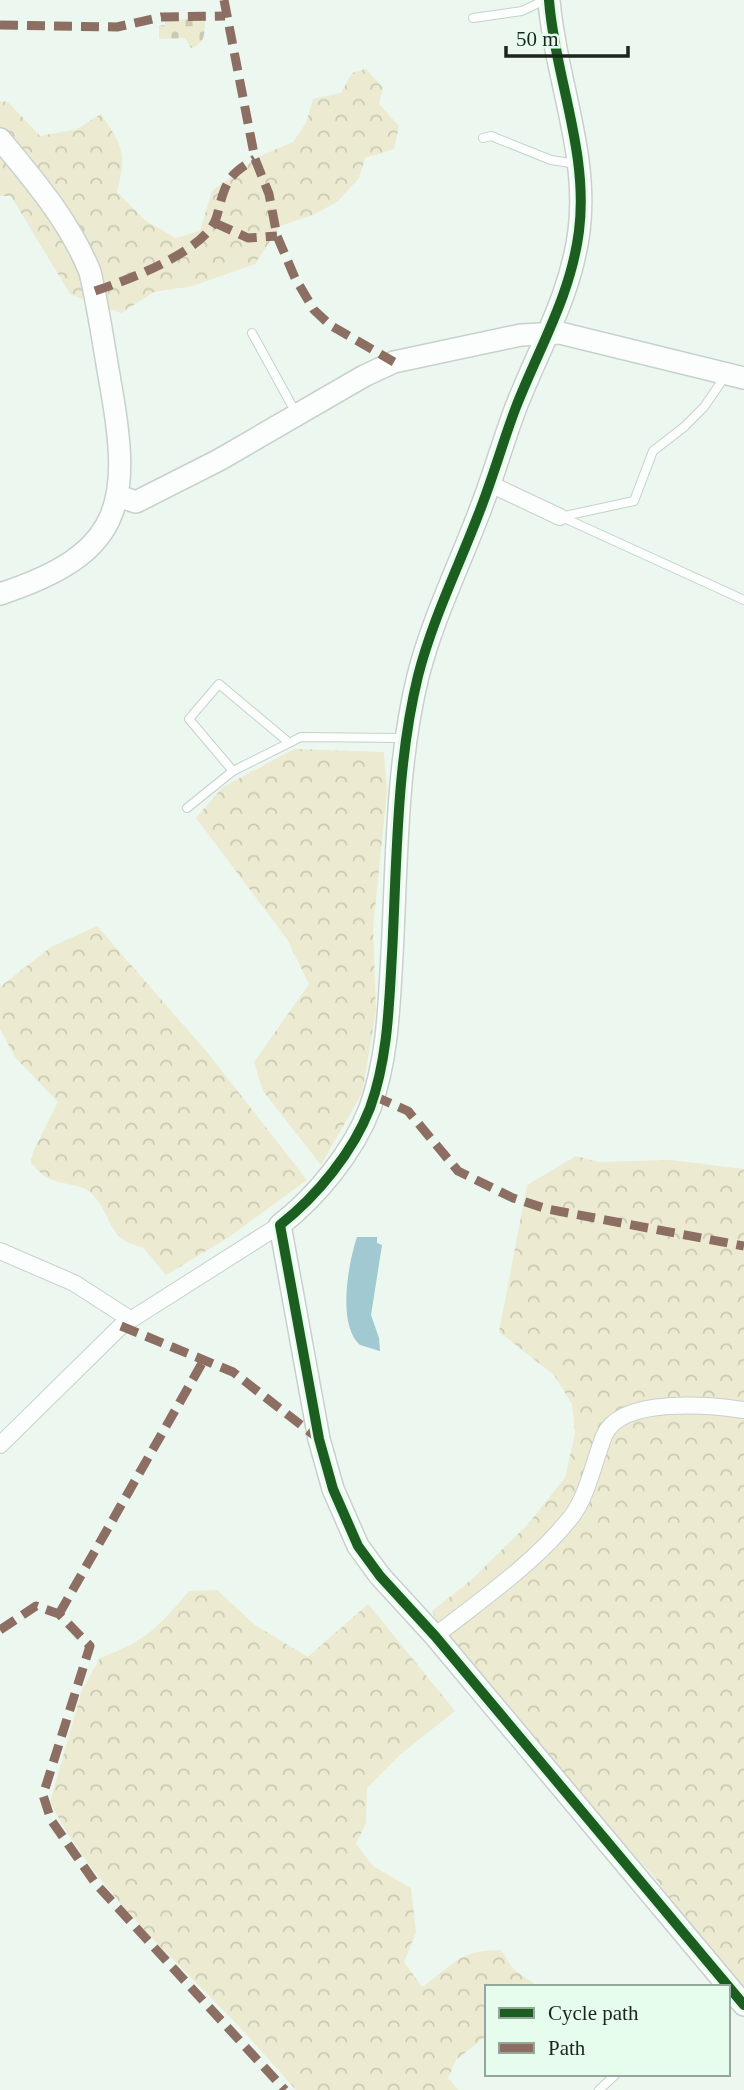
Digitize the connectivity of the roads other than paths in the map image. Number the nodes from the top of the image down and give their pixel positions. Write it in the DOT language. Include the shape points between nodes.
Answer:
graph roads {
  1 [pos="547,0"];
  2 [pos="473,18"];
  3 [pos="483,138"];
  4 [pos="0,139"];
  5 [pos="580,164"];
  6 [pos="549,332"];
  7 [pos="252,333"];
  8 [pos="735,376"];
  9 [pos="297,415"];
  10 [pos="490,484"];
  11 [pos="118,496"];
  12 [pos="560,516"];
  13 [pos="0,594"];
  14 [pos="744,600"];
  15 [pos="407,738"];
  16 [pos="287,741"];
  17 [pos="233,771"];
  18 [pos="187,808"];
  19 [pos="280,1225"];
  20 [pos="0,1251"];
  21 [pos="130,1319"];
  22 [pos="744,1410"];
  23 [pos="0,1445"];
  24 [pos="435,1636"];
  25 [pos="723,1985"];
  26 [pos="730,1992"];
  27 [pos="744,2005"];
  28 [pos="614,2076"];
  29 [pos="599,2090"];
  1 -- 2 [label="lane" via="522,11"];
  1 -- 5 [label="street"];
  3 -- 5 [label="lane" via="491,136 551,160"];
  4 -- 11 [label="street" via="44,193 83,253 90,272 120,444"];
  5 -- 6 [label="street" via="574,263"];
  6 -- 8 [label="street"];
  6 -- 9 [label="street" via="394,362"];
  6 -- 10 [label="street"];
  7 -- 9 [label="lane"];
  8 -- 12 [label="lane" via="684,428 653,451 634,501"];
  9 -- 11 [label="street" via="136,502"];
  10 -- 12 [label="street"];
  10 -- 15 [label="street" via="427,649"];
  11 -- 13 [label="street" via="100,533 66,568"];
  12 -- 14 [label="lane"];
  15 -- 16 [label="lane" via="302,737"];
  15 -- 19 [label="street" via="387,1028 374,1096 357,1135 325,1180 303,1207"];
  16 -- 17 [label="lane"];
  16 -- 17 [label="lane" via="219,684 189,719"];
  17 -- 18 [label="lane"];
  19 -- 21 [label="street"];
  19 -- 24 [label="street" via="319,1439 333,1489 358,1546"];
  20 -- 21 [label="street" via="74,1283"];
  21 -- 23 [label="street"];
  22 -- 24 [label="street" via="700,1404 664,1406 616,1422 604,1433 573,1514 499,1585"];
  24 -- 25 [label="street"];
  26 -- 27 [label="street"];
  28 -- 29 [label="lane"];
}
